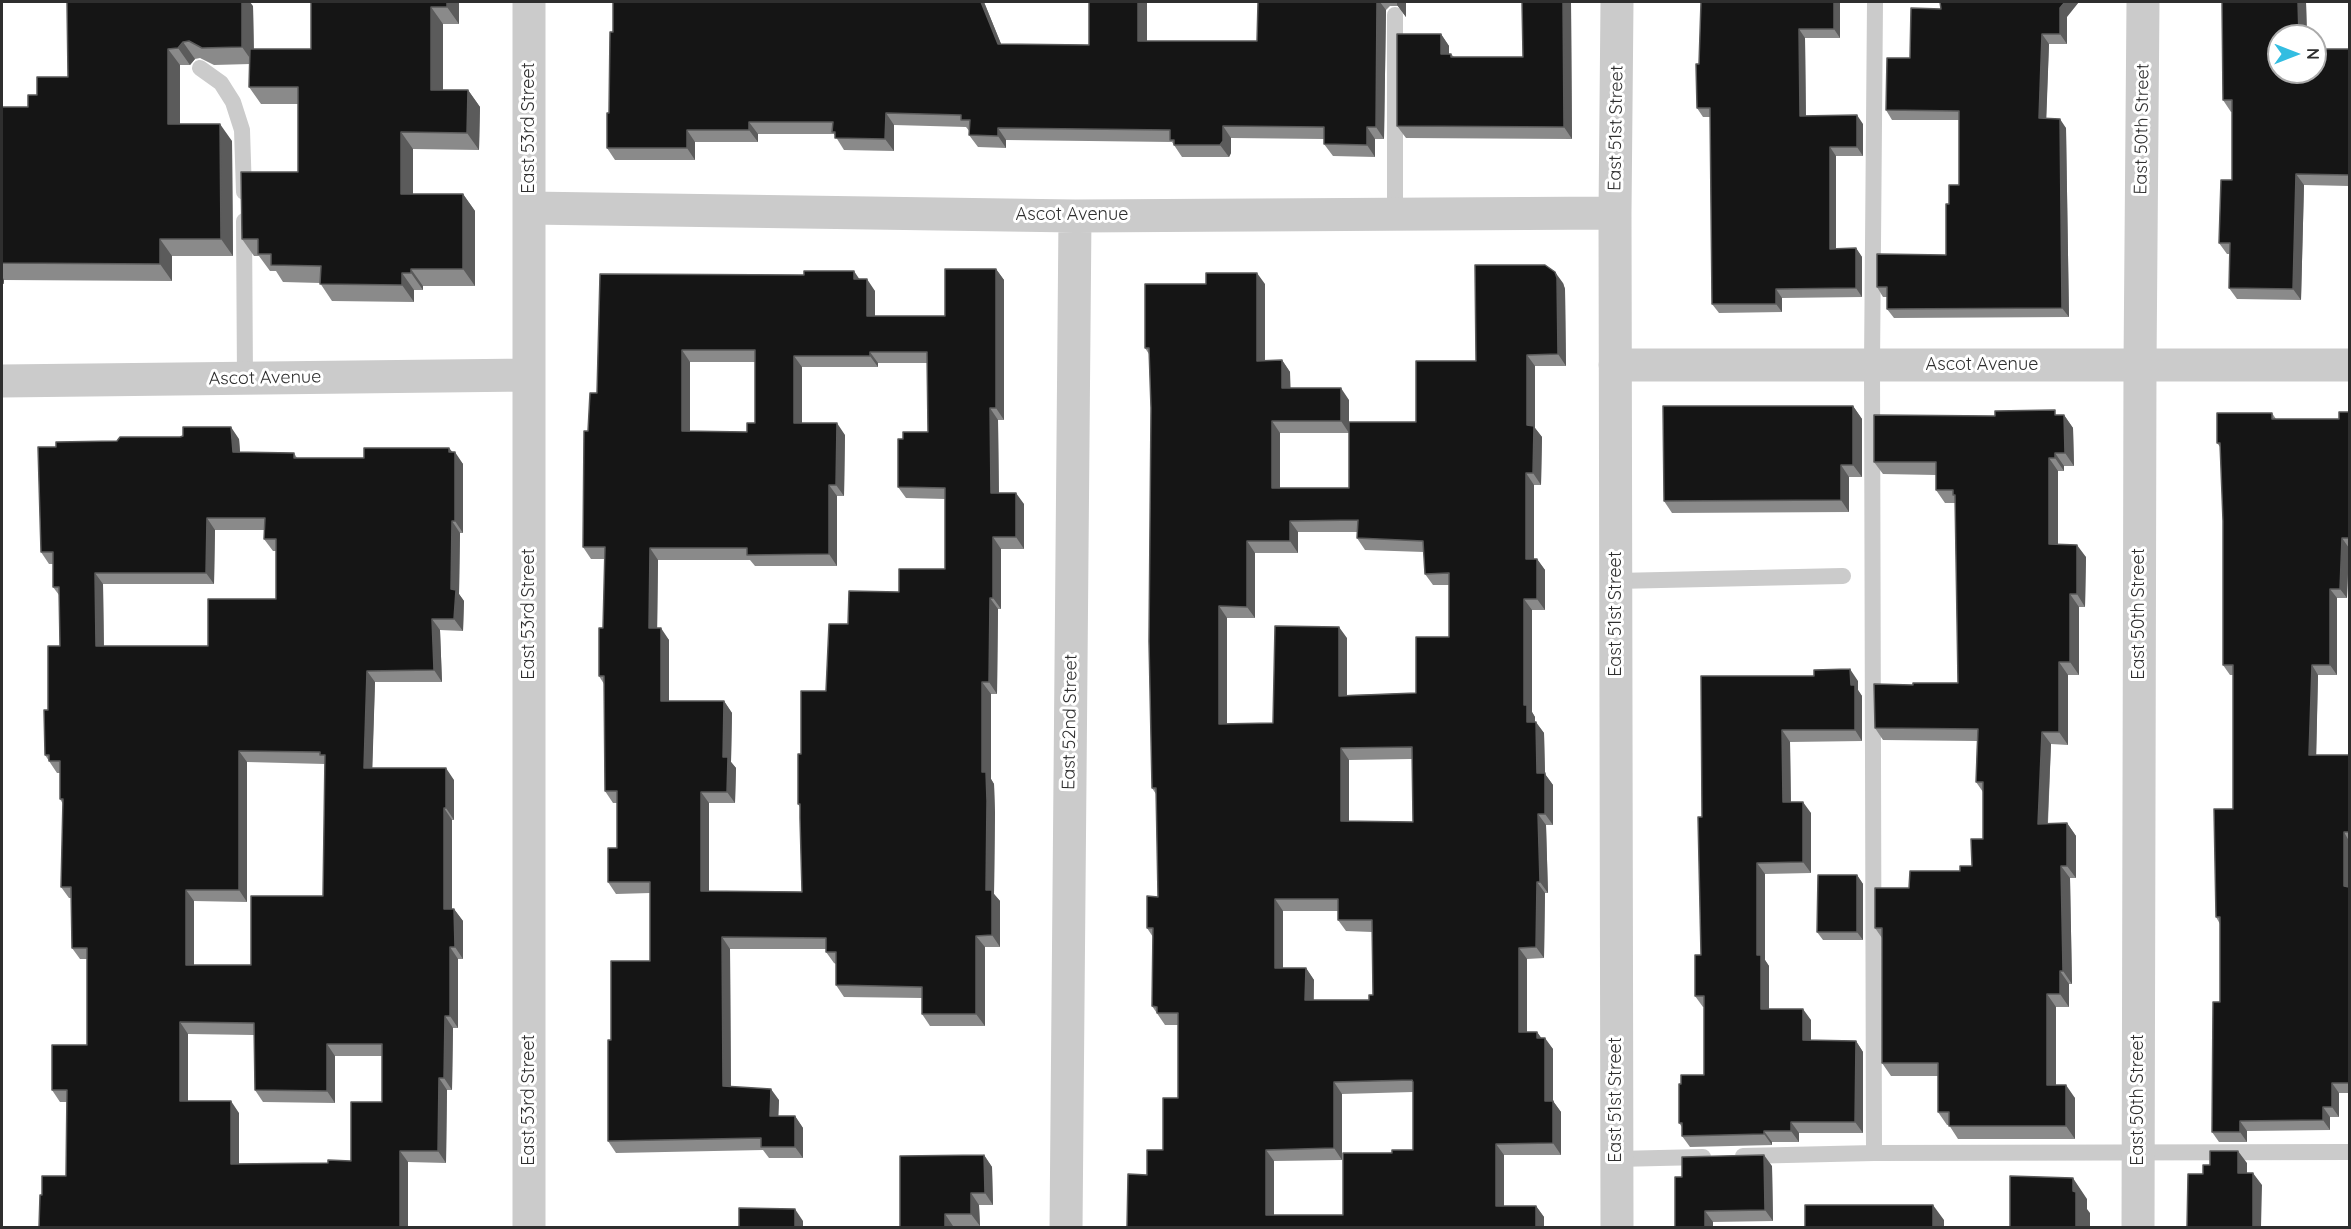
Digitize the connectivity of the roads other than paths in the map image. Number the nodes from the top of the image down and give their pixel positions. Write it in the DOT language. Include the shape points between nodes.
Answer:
graph roads {
  1 [pos="529,2"];
  2 [pos="1617,2"];
  3 [pos="1875,2"];
  4 [pos="2143,2"];
  5 [pos="1395,15"];
  6 [pos="200,68"];
  7 [pos="529,208"];
  8 [pos="1615,213"];
  9 [pos="1395,215"];
  10 [pos="1075,216"];
  11 [pos="1615,364"];
  12 [pos="2140,364"];
  13 [pos="2349,364"];
  14 [pos="1872,365"];
  15 [pos="529,375"];
  16 [pos="245,379"];
  17 [pos="2,381"];
  18 [pos="1843,576"];
  19 [pos="1616,581"];
  20 [pos="2138,1152"];
  21 [pos="2349,1152"];
  22 [pos="1874,1153"];
  23 [pos="1616,1159"];
  24 [pos="529,1227"];
  25 [pos="1066,1227"];
  26 [pos="1617,1227"];
  27 [pos="2138,1227"];
  1 -- 7 [label="street, East 53rd Street"];
  2 -- 8 [label="street, East 51st Street"];
  3 -- 14 [label="lane"];
  4 -- 12 [label="street, East 50th Street"];
  5 -- 9 [label="lane"];
  6 -- 16 [label="lane" via="221,83 233,102 242,130"];
  7 -- 10 [label="street, Ascot Avenue"];
  7 -- 15 [label="street, East 53rd Street"];
  8 -- 9 [label="street, Ascot Avenue"];
  8 -- 11 [label="street, East 51st Street"];
  9 -- 10 [label="street, Ascot Avenue"];
  10 -- 25 [label="street, East 52nd Street"];
  11 -- 14 [label="street, Ascot Avenue"];
  11 -- 19 [label="street, East 51st Street"];
  12 -- 13 [label="street, Ascot Avenue"];
  12 -- 14 [label="street, Ascot Avenue"];
  12 -- 20 [label="street, East 50th Street"];
  14 -- 22 [label="lane"];
  15 -- 16 [label="street, Ascot Avenue"];
  15 -- 24 [label="street, East 53rd Street"];
  16 -- 17 [label="street, Ascot Avenue"];
  18 -- 19 [label="lane"];
  19 -- 23 [label="street, East 51st Street"];
  20 -- 21 [label="lane"];
  20 -- 22 [label="lane"];
  20 -- 27 [label="street, East 50th Street"];
  22 -- 23 [label="lane"];
  23 -- 26 [label="street, East 51st Street"];
}
